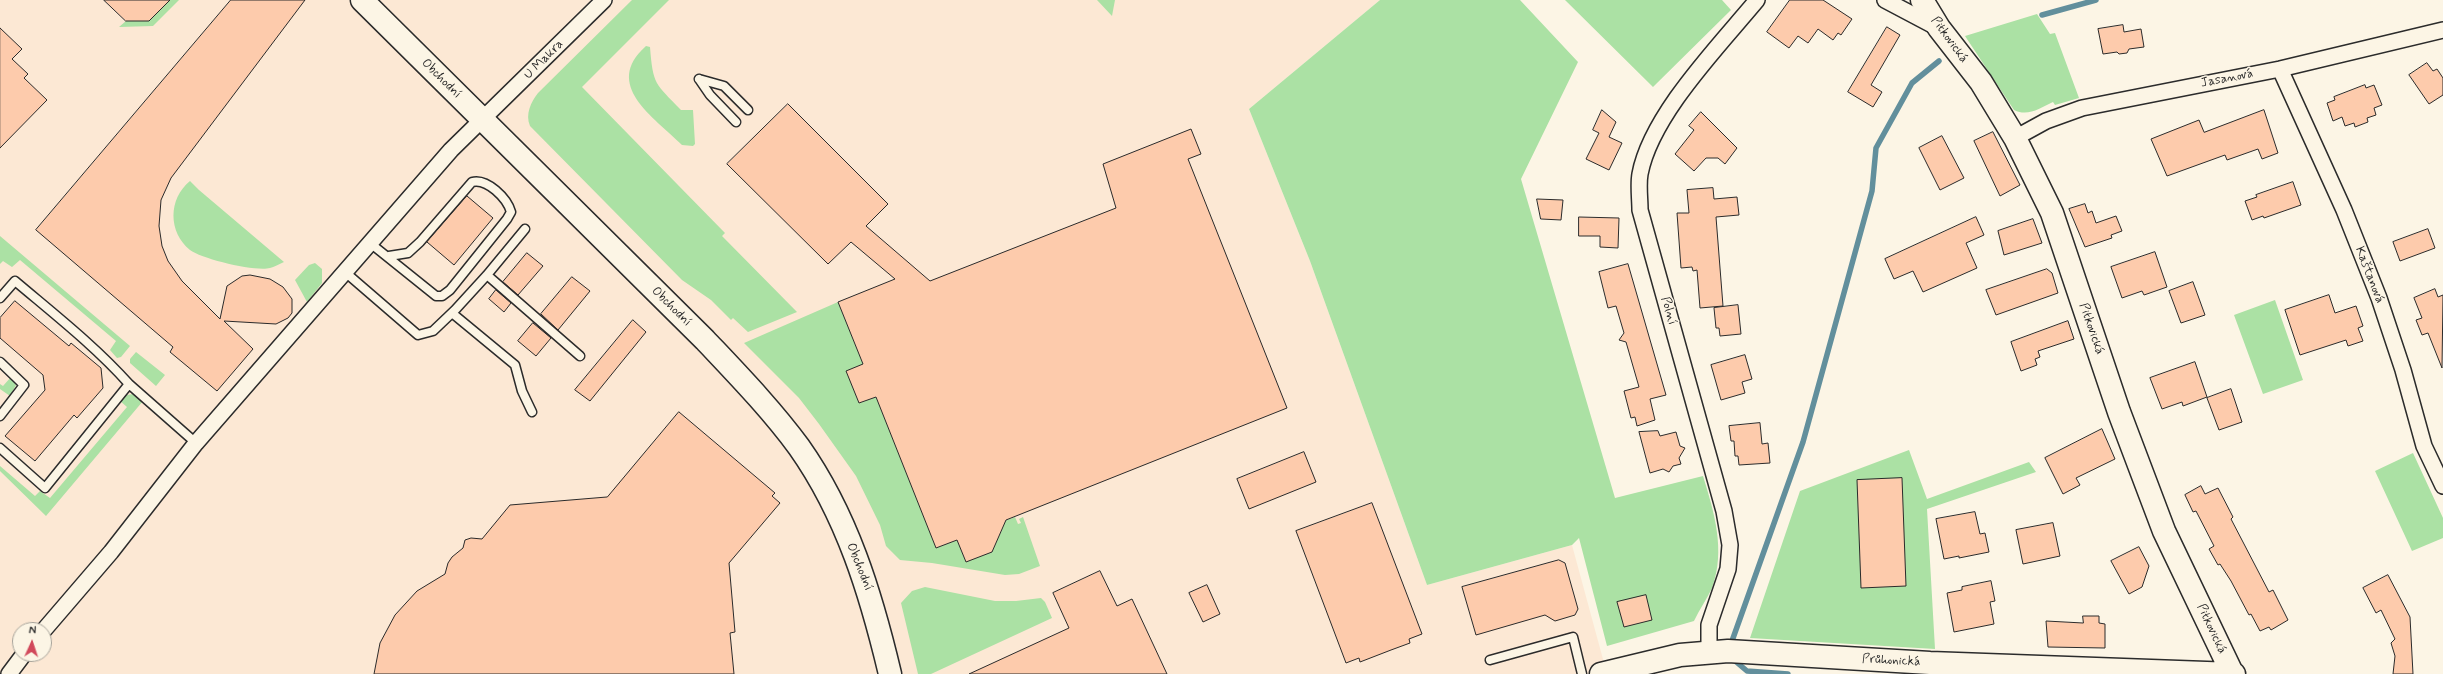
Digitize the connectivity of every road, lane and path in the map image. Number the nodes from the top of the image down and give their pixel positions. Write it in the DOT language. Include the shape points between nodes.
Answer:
graph roads {
  1 [pos="362,0"];
  2 [pos="604,0"];
  3 [pos="1757,0"];
  4 [pos="1885,0"];
  5 [pos="1922,0"];
  6 [pos="1939,28"];
  7 [pos="2443,30"];
  8 [pos="2280,69"];
  9 [pos="748,110"];
  10 [pos="482,120"];
  11 [pos="736,122"];
  12 [pos="2015,138"];
  13 [pos="525,229"];
  14 [pos="370,242"];
  15 [pos="389,256"];
  16 [pos="345,272"];
  17 [pos="487,275"];
  18 [pos="0,298"];
  19 [pos="452,313"];
  20 [pos="580,356"];
  21 [pos="0,362"];
  22 [pos="129,384"];
  23 [pos="532,412"];
  24 [pos="0,416"];
  25 [pos="196,443"];
  26 [pos="0,448"];
  27 [pos="2443,486"];
  28 [pos="51,622"];
  29 [pos="1709,652"];
  30 [pos="1490,660"];
  31 [pos="18,662"];
  32 [pos="1930,668"];
  33 [pos="2233,673"];
  34 [pos="9,674"];
  35 [pos="890,674"];
  36 [pos="1582,674"];
  37 [pos="1601,674"];
  1 -- 10 [label="street, Obchodní"];
  2 -- 10 [label="street, U Makra"];
  3 -- 29 [label="street, Polní" via="1683,91 1663,120 1648,149 1640,174 1640,210 1724,511 1730,545 1728,569 1709,625"];
  4 -- 6 [label="street"];
  5 -- 6 [label="street, Pitkovická"];
  6 -- 12 [label="street, Pitkovická" via="1981,82"];
  7 -- 8 [label="street, Jasanová"];
  8 -- 12 [label="street, Jasanová" via="2082,108 2046,121"];
  8 -- 27 [label="street, Kaštanová" via="2344,210 2403,370 2424,446"];
  9 -- 11 [label="lane" via="724,86 699,79 710,95"];
  10 -- 14 [label="street, U Makra" via="451,150"];
  10 -- 35 [label="street, Obchodní" via="705,340 756,394 799,448 833,506 864,576"];
  12 -- 33 [label="street, Pitkovická" via="2052,214 2119,412 2164,531"];
  13 -- 17 [label="lane"];
  14 -- 15 [label="lane"];
  14 -- 16 [label="street, U Makra"];
  15 -- 15 [label="lane" via="436,296 442,296 450,290 507,219 510,212 507,201 485,183 478,180 472,182 408,253"];
  16 -- 19 [label="lane" via="418,335 433,331"];
  16 -- 25 [label="street, U Makra"];
  17 -- 19 [label="lane"];
  17 -- 20 [label="lane"];
  18 -- 22 [label="lane" via="15,281 100,354"];
  19 -- 23 [label="lane" via="515,366 522,391"];
  21 -- 24 [label="lane" via="24,384"];
  22 -- 25 [label="lane"];
  22 -- 26 [label="lane" via="45,488"];
  25 -- 28 [label="street, U Makra" via="111,552"];
  29 -- 32 [label="street, Průhonická" via="1728,651"];
  29 -- 37 [label="street, Průhonická" via="1657,659"];
  30 -- 36 [label="lane" via="1573,637"];
  31 -- 34 [label="street"];
  32 -- 33 [label="street, Průhonická"];
}
